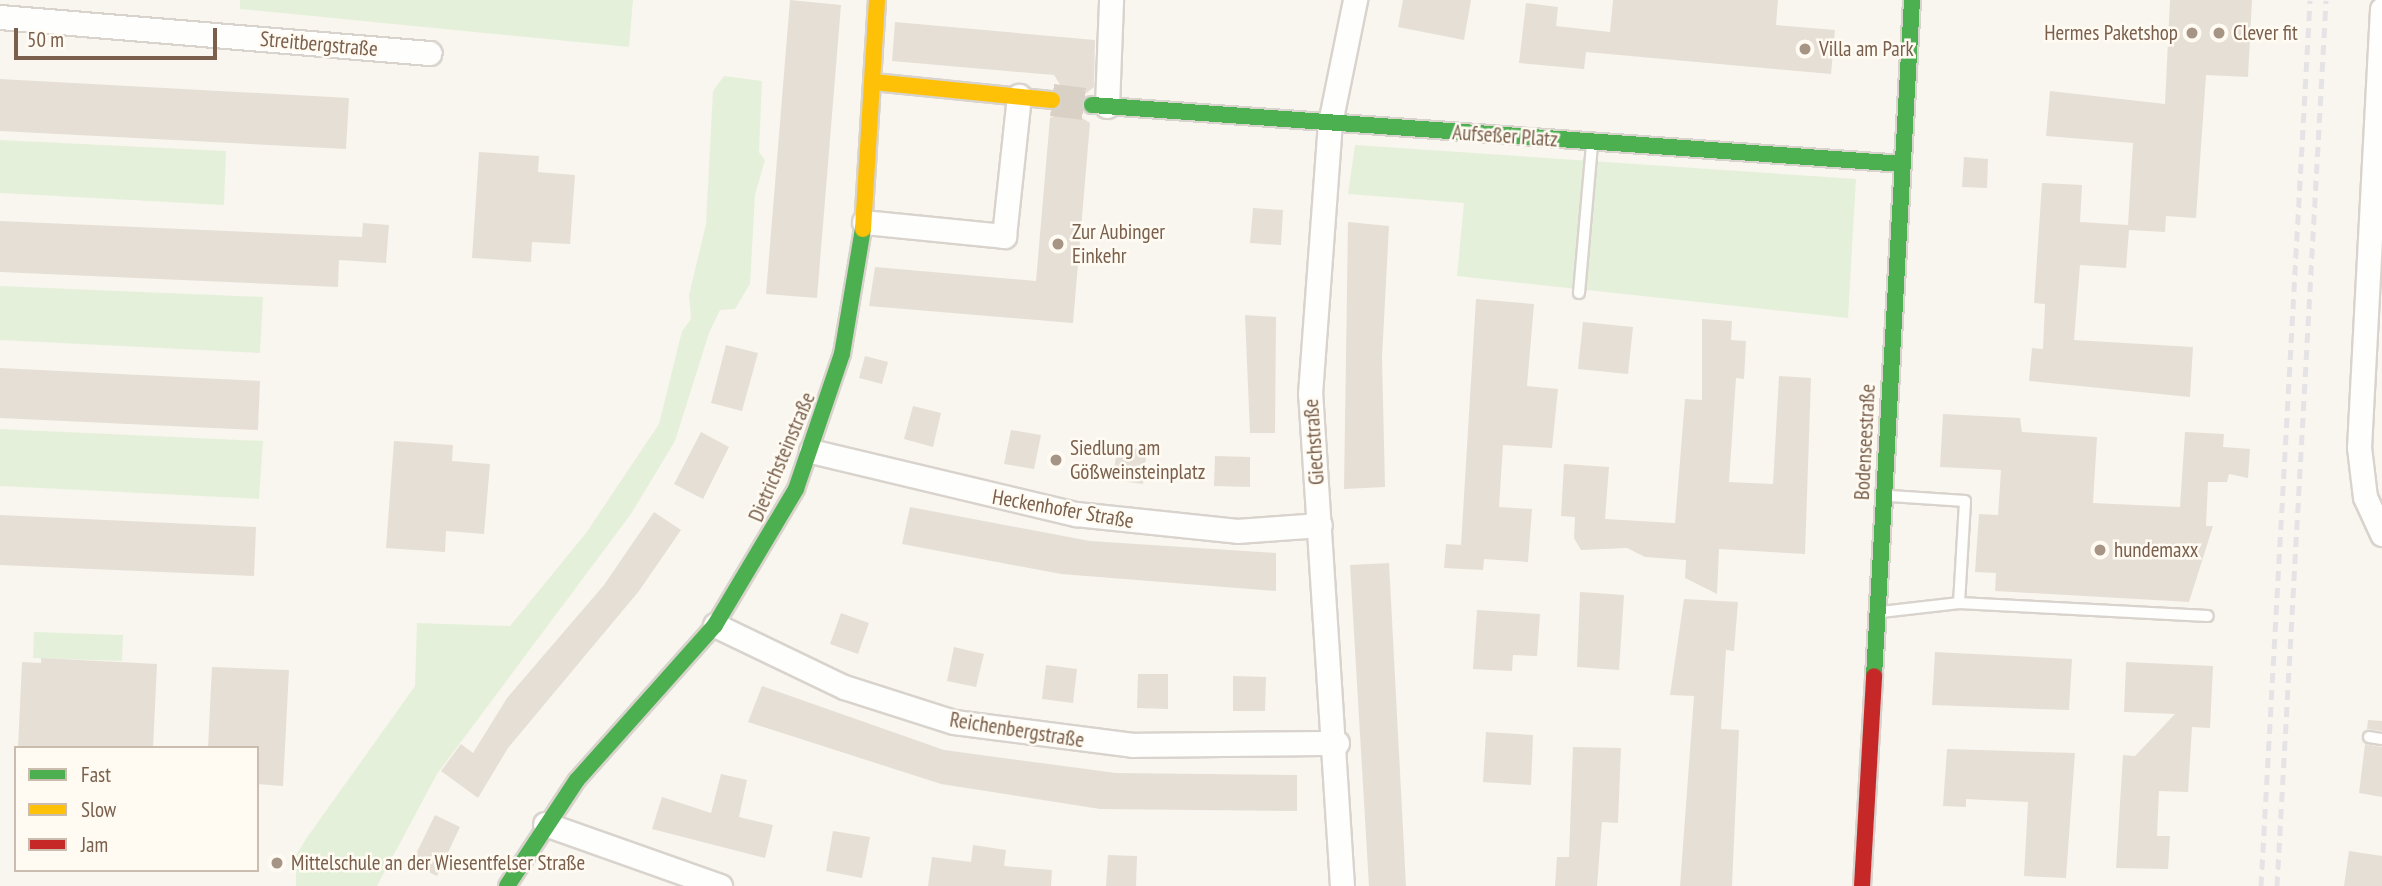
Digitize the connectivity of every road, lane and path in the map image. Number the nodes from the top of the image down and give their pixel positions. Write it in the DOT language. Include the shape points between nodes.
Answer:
graph roads {
  1 [pos="877,0"];
  2 [pos="1354,0"];
  3 [pos="1912,0"];
  4 [pos="1112,10"];
  5 [pos="0,17"];
  6 [pos="2382,18"];
  7 [pos="429,53"];
  8 [pos="874,82"];
  9 [pos="1019,96"];
  10 [pos="1052,100"];
  11 [pos="1100,106"];
  12 [pos="1330,123"];
  13 [pos="1592,142"];
  14 [pos="1903,163"];
  15 [pos="864,222"];
  16 [pos="1579,293"];
  17 [pos="2375,334"];
  18 [pos="811,451"];
  19 [pos="1883,496"];
  20 [pos="1320,525"];
  21 [pos="2382,534"];
  22 [pos="1959,603"];
  23 [pos="1878,612"];
  24 [pos="2208,616"];
  25 [pos="715,625"];
  26 [pos="2369,737"];
  27 [pos="2382,739"];
  28 [pos="1337,743"];
  29 [pos="545,824"];
  30 [pos="507,886"];
  31 [pos="720,886"];
  32 [pos="1342,886"];
  33 [pos="1862,886"];
  1 -- 8 [label="street, Dietrichsteinstraße"];
  2 -- 12 [label="street, Giechstraße"];
  3 -- 14 [label="street, Bodenseestraße"];
  4 -- 11 [label="street, Aufseßer Platz"];
  5 -- 7 [label="street, Streitbergstraße"];
  6 -- 17 [label="street"];
  8 -- 9 [label="street"];
  8 -- 15 [label="street, Dietrichsteinstraße"];
  9 -- 10 [label="street"];
  9 -- 15 [label="street" via="1004,236"];
  11 -- 12 [label="street, Aufseßer Platz"];
  12 -- 13 [label="street, Aufseßer Platz"];
  12 -- 20 [label="street, Giechstraße" via="1310,394"];
  13 -- 14 [label="street, Aufseßer Platz"];
  13 -- 16 [label="lane"];
  14 -- 19 [label="street, Bodenseestraße"];
  15 -- 18 [label="street, Dietrichsteinstraße" via="842,354"];
  17 -- 21 [label="street" via="2359,447 2365,497"];
  18 -- 20 [label="street, Heckenhofer Straße" via="1076,514 1237,531"];
  18 -- 25 [label="street, Dietrichsteinstraße" via="774,534"];
  19 -- 22 [label="lane" via="1965,501"];
  19 -- 23 [label="street, Bodenseestraße"];
  20 -- 28 [label="street, Giechstraße"];
  22 -- 23 [label="lane"];
  22 -- 24 [label="lane"];
  23 -- 33 [label="street, Bodenseestraße"];
  25 -- 28 [label="street, Reichenbergstraße" via="844,687 954,722 1133,745"];
  25 -- 29 [label="street, Dietrichsteinstraße"];
  26 -- 27 [label="lane"];
  28 -- 32 [label="street, Giechstraße"];
  29 -- 30 [label="street, Dietrichsteinstraße"];
  29 -- 31 [label="street"];
}
